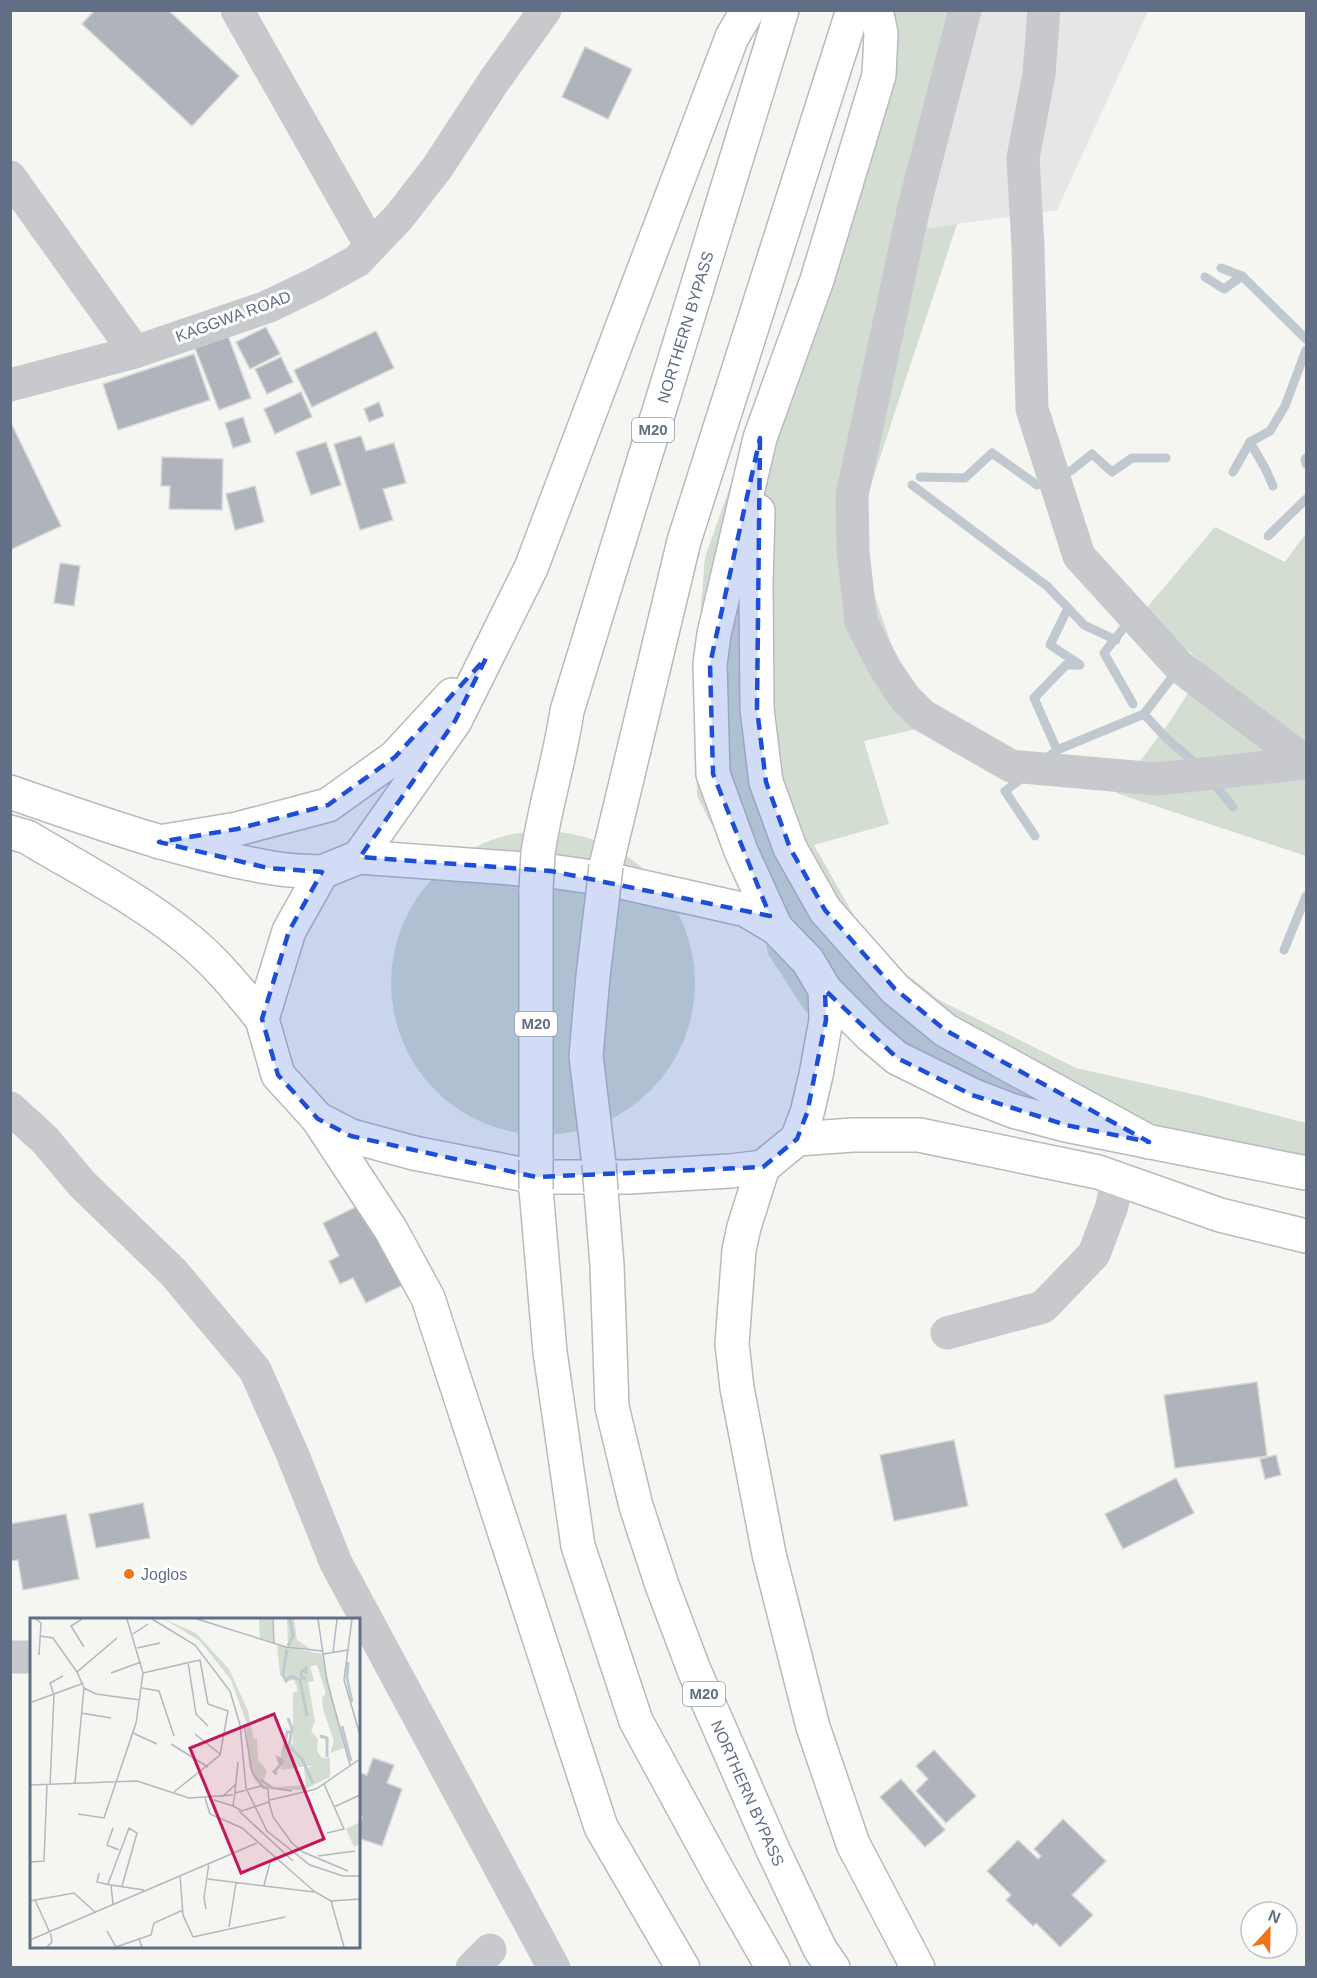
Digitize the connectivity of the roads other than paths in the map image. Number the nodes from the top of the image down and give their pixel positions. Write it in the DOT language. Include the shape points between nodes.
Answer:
graph roads {
  1 [pos="237,10"];
  2 [pos="545,10"];
  3 [pos="748,10"];
  4 [pos="782,10"];
  5 [pos="853,10"];
  6 [pos="876,10"];
  7 [pos="965,10"];
  8 [pos="1044,10"];
  9 [pos="10,177"];
  10 [pos="371,246"];
  11 [pos="135,352"];
  12 [pos="10,385"];
  13 [pos="760,438"];
  14 [pos="486,658"];
  15 [pos="1306,763"];
  16 [pos="10,792"];
  17 [pos="16,838"];
  18 [pos="159,842"];
  19 [pos="360,857"];
  20 [pos="322,872"];
  21 [pos="776,928"];
  22 [pos="825,990"];
  23 [pos="262,1019"];
  24 [pos="10,1108"];
  25 [pos="318,1119"];
  26 [pos="797,1139"];
  27 [pos="1149,1142"];
  28 [pos="764,1167"];
  29 [pos="1306,1173"];
  30 [pos="1107,1175"];
  31 [pos="1306,1236"];
  32 [pos="947,1333"];
  33 [pos="357,1618"];
  34 [pos="360,1627"];
  35 [pos="10,1657"];
  36 [pos="30,1657"];
  37 [pos="373,1661"];
  38 [pos="917,1966"];
  39 [pos="554,1968"];
  40 [pos="683,1968"];
  41 [pos="773,1968"];
  42 [pos="833,1968"];
  1 -- 10 [label="street"];
  2 -- 10 [label="street, KAGGWA ROAD" via="437,168"];
  3 -- 14 [label="main road" via="732,37 531,568"];
  4 -- 41 [label="main road, NORTHERN BYPASS / M20, bridge" via="567,711 542,828 536,889 536,1175 550,1352 578,1546 636,1722"];
  5 -- 42 [label="main road, NORTHERN BYPASS / M20, bridge" via="684,541 606,866 586,1056 607,1265 612,1407 636,1506 694,1670 772,1850"];
  6 -- 13 [label="main road" via="881,33 879,75 817,279"];
  7 -- 15 [label="street" via="914,207 852,495 853,552 861,622 886,670 922,715 1011,766 1157,779"];
  8 -- 15 [label="street" via="1039,75 1023,158 1032,410 1079,555 1180,667"];
  9 -- 11 [label="street"];
  10 -- 11 [label="street, KAGGWA ROAD" via="357,261 267,307"];
  11 -- 12 [label="street, KAGGWA ROAD"];
  13 -- 21 [label="main road" via="711,654 713,774 741,851"];
  13 -- 27 [label="main road" via="757,709 766,782 790,848 825,910 895,989 945,1030"];
  14 -- 18 [label="main road" via="395,758 328,805 237,829"];
  14 -- 19 [label="main road" via="455,721"];
  16 -- 18 [label="main road"];
  17 -- 23 [label="main road" via="135,901 191,941"];
  18 -- 20 [label="main road" via="268,868"];
  19 -- 20 [label="main road"];
  19 -- 21 [label="main road" via="541,870 612,880 746,910"];
  20 -- 23 [label="main road" via="285,940"];
  21 -- 22 [label="main road" via="808,961"];
  22 -- 26 [label="main road" via="826,1020 812,1094"];
  22 -- 27 [label="main road" via="897,1058 972,1095 1066,1125"];
  23 -- 25 [label="main road" via="278,1075"];
  24 -- 33 [label="street" via="173,1272 255,1370"];
  25 -- 28 [label="main road" via="351,1136 414,1153 536,1177 628,1177"];
  25 -- 40 [label="main road" via="392,1230 428,1298 601,1827"];
  26 -- 28 [label="main road"];
  26 -- 30 [label="main road" via="919,1135"];
  27 -- 29 [label="main road"];
  28 -- 38 [label="main road" via="739,1250 732,1344 764,1531 813,1727 853,1844"];
  30 -- 31 [label="main road" via="1220,1215"];
  30 -- 32 [label="street" via="1112,1206 1094,1254 1043,1307"];
  34 -- 37 [label="street"];
  35 -- 36 [label="street"];
  37 -- 39 [label="street"];
}
